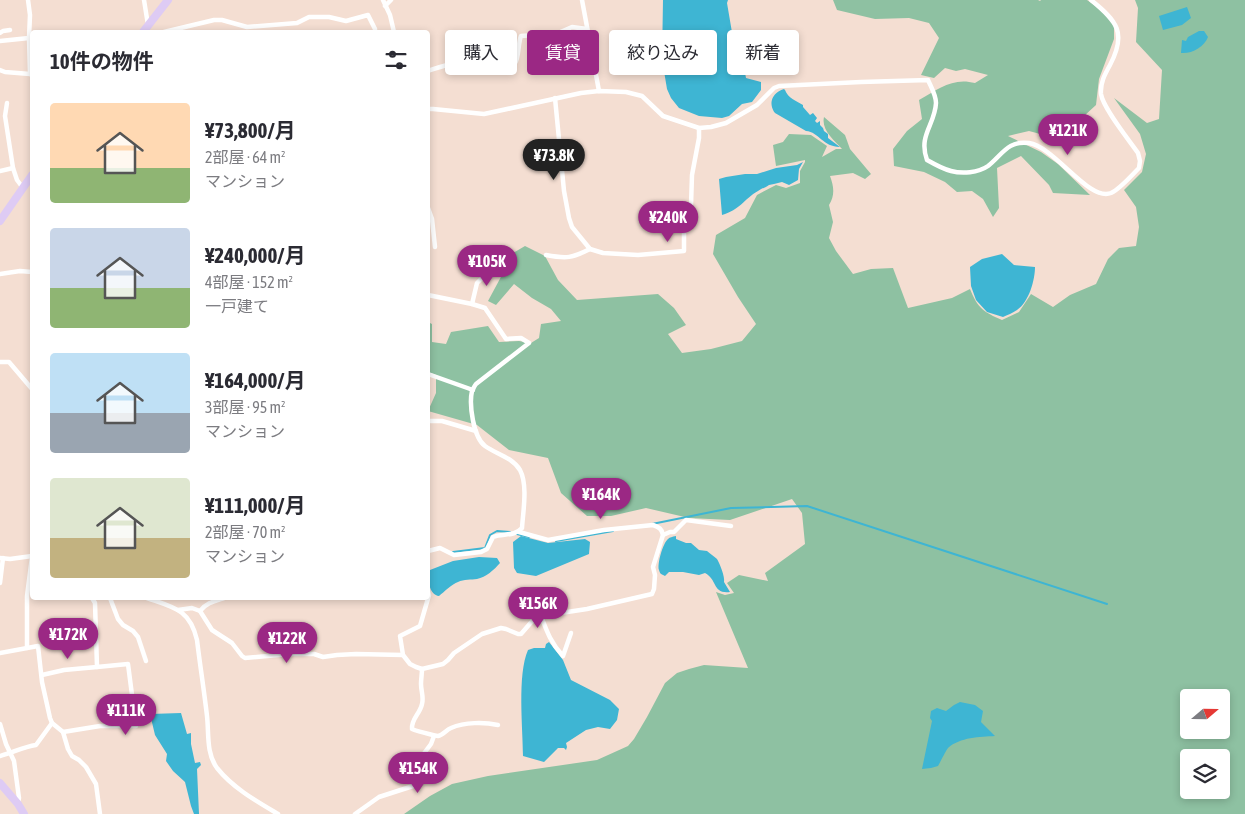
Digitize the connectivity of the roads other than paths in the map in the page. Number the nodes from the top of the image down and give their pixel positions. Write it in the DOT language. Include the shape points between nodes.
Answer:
graph roads {
  1 [pos="28,0"];
  2 [pos="144,0"];
  3 [pos="168,0"];
  4 [pos="383,0"];
  5 [pos="391,0"];
  6 [pos="582,0"];
  7 [pos="1091,0"];
  8 [pos="386,6"];
  9 [pos="148,25"];
  10 [pos="375,29"];
  11 [pos="587,29"];
  12 [pos="10,30"];
  13 [pos="144,30"];
  14 [pos="172,30"];
  15 [pos="394,30"];
  16 [pos="0,33"];
  17 [pos="29,38"];
  18 [pos="0,41"];
  19 [pos="30,56"];
  20 [pos="0,70"];
  21 [pos="430,71"];
  22 [pos="30,74"];
  23 [pos="599,91"];
  24 [pos="555,98"];
  25 [pos="7,104"];
  26 [pos="430,109"];
  27 [pos="699,128"];
  28 [pos="13,168"];
  29 [pos="0,171"];
  30 [pos="30,178"];
  31 [pos="23,188"];
  32 [pos="430,214"];
  33 [pos="0,221"];
  34 [pos="435,248"];
  35 [pos="590,249"];
  36 [pos="546,255"];
  37 [pos="483,267"];
  38 [pos="30,272"];
  39 [pos="0,274"];
  40 [pos="430,295"];
  41 [pos="472,304"];
  42 [pos="0,362"];
  43 [pos="430,375"];
  44 [pos="30,387"];
  45 [pos="472,390"];
  46 [pos="430,420"];
  47 [pos="476,431"];
  48 [pos="731,526"];
  49 [pos="517,532"];
  50 [pos="663,535"];
  51 [pos="430,550"];
  52 [pos="30,557"];
  53 [pos="2,558"];
  54 [pos="30,573"];
  55 [pos="0,583"];
  56 [pos="93,600"];
  57 [pos="111,600"];
  58 [pos="152,600"];
  59 [pos="217,600"];
  60 [pos="428,600"];
  61 [pos="177,610"];
  62 [pos="198,610"];
  63 [pos="541,616"];
  64 [pos="571,633"];
  65 [pos="27,648"];
  66 [pos="0,653"];
  67 [pos="402,655"];
  68 [pos="146,661"];
  69 [pos="97,667"];
  70 [pos="422,668"];
  71 [pos="42,674"];
  72 [pos="52,722"];
  73 [pos="0,724"];
  74 [pos="498,725"];
  75 [pos="64,732"];
  76 [pos="434,736"];
  77 [pos="11,754"];
  78 [pos="0,756"];
  79 [pos="0,783"];
  80 [pos="18,804"];
  81 [pos="24,814"];
  82 [pos="100,814"];
  83 [pos="278,814"];
  84 [pos="355,814"];
  1 -- 17 [label="street"];
  2 -- 9 [label="street"];
  3 -- 9 [label="main road"];
  4 -- 8 [label="street"];
  5 -- 8 [label="street"];
  6 -- 11 [label="street"];
  7 -- 27 [label="street" via="1107,12 1118,29 1115,54 1103,76 1101,95 1140,160 1140,168 1109,194 1089,188 1048,151 1030,143 1019,142 1010,146 986,167 972,172 951,171 926,160 923,147 936,102 928,80 780,86 757,105 726,123"];
  8 -- 15 [label="street"];
  9 -- 13 [label="main road"];
  10 -- 14 [label="street" via="368,15 346,21 309,17 297,23 247,27 214,20"];
  11 -- 21 [label="street" via="572,27 549,37 521,36 517,60 509,66 484,69 457,64"];
  11 -- 23 [label="street"];
  12 -- 16 [label="street"];
  17 -- 18 [label="street"];
  17 -- 19 [label="street"];
  20 -- 22 [label="street"];
  23 -- 24 [label="street"];
  23 -- 27 [label="street" via="642,96 663,116"];
  24 -- 26 [label="street" via="484,114"];
  24 -- 35 [label="street" via="569,218 572,227"];
  25 -- 28 [label="street" via="5,116"];
  27 -- 35 [label="street" via="690,205 684,220 684,251 638,254 603,253"];
  28 -- 29 [label="street"];
  28 -- 31 [label="street"];
  30 -- 31 [label="main road"];
  31 -- 33 [label="main road"];
  32 -- 34 [label="street"];
  35 -- 36 [label="street" via="570,258"];
  37 -- 41 [label="street"];
  38 -- 39 [label="street"];
  40 -- 41 [label="street"];
  41 -- 45 [label="street" via="485,308 506,339 521,338 529,343"];
  42 -- 44 [label="street" via="9,362"];
  43 -- 45 [label="street"];
  45 -- 47 [label="street"];
  46 -- 47 [label="street"];
  47 -- 49 [label="street" via="483,445 514,462 520,471 524,490 522,528"];
  48 -- 50 [label="street" via="686,520 674,532"];
  49 -- 50 [label="street" via="548,540 653,525 662,530"];
  49 -- 51 [label="street" via="492,537 487,549 481,552 454,555 440,548"];
  50 -- 63 [label="street" via="653,566 652,594"];
  52 -- 53 [label="street"];
  53 -- 55 [label="street"];
  54 -- 65 [label="street"];
  56 -- 69 [label="street"];
  57 -- 68 [label="street" via="118,619 138,636"];
  58 -- 61 [label="street"];
  59 -- 62 [label="street"];
  60 -- 67 [label="street" via="420,626 400,636"];
  61 -- 62 [label="street"];
  61 -- 83 [label="street" via="187,616 195,629 212,758 246,795"];
  62 -- 67 [label="street" via="212,630 232,642 245,658 289,654 323,657"];
  63 -- 64 [label="street" via="546,631 563,656"];
  63 -- 70 [label="street" via="521,634 501,628 482,634 443,664"];
  65 -- 66 [label="street"];
  65 -- 71 [label="street" via="38,646"];
  67 -- 70 [label="street" via="410,664"];
  69 -- 71 [label="street"];
  69 -- 75 [label="street" via="128,664 136,726 100,726"];
  70 -- 76 [label="street" via="423,702 411,724 414,731"];
  71 -- 72 [label="street"];
  72 -- 75 [label="street"];
  72 -- 77 [label="street" via="36,745"];
  73 -- 77 [label="street"];
  74 -- 76 [label="street" via="463,725"];
  75 -- 82 [label="street" via="68,750 86,767 96,784"];
  76 -- 84 [label="street" via="420,761 419,782 380,797"];
  77 -- 78 [label="street"];
  77 -- 80 [label="street"];
  79 -- 80 [label="main road"];
  80 -- 81 [label="main road"];
}
